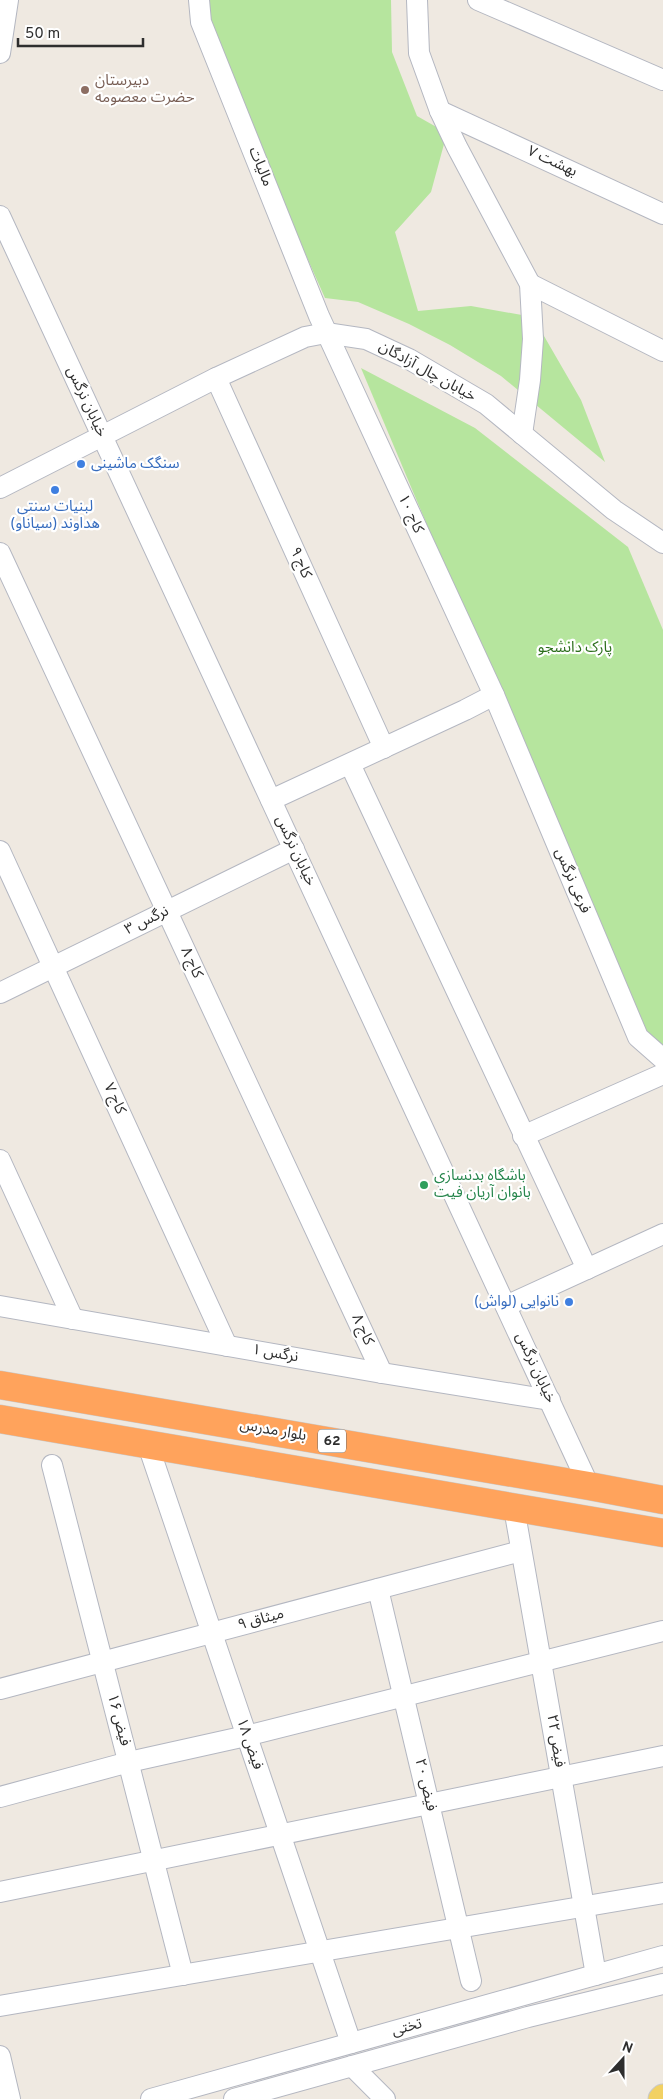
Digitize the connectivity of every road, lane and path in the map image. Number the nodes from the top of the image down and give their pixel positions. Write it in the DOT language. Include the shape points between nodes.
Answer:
graph roads {
  1 [pos="8,0"];
  2 [pos="199,0"];
  3 [pos="417,0"];
  4 [pos="478,0"];
  5 [pos="0,53"];
  6 [pos="663,80"];
  7 [pos="440,111"];
  8 [pos="663,214"];
  9 [pos="0,216"];
  10 [pos="530,284"];
  11 [pos="326,333"];
  12 [pos="663,351"];
  13 [pos="216,378"];
  14 [pos="522,434"];
  15 [pos="103,437"];
  16 [pos="0,488"];
  17 [pos="663,543"];
  18 [pos="0,553"];
  19 [pos="494,694"];
  20 [pos="384,748"];
  21 [pos="350,764"];
  22 [pos="271,800"];
  23 [pos="294,849"];
  24 [pos="0,851"];
  25 [pos="167,911"];
  26 [pos="53,967"];
  27 [pos="0,993"];
  28 [pos="663,1059"];
  29 [pos="663,1074"];
  30 [pos="523,1136"];
  31 [pos="0,1160"];
  32 [pos="663,1234"];
  33 [pos="587,1269"];
  34 [pos="0,1306"];
  35 [pos="506,1306"];
  36 [pos="73,1319"];
  37 [pos="228,1346"];
  38 [pos="382,1373"];
  39 [pos="0,1385"];
  40 [pos="550,1400"];
  41 [pos="0,1419"];
  42 [pos="148,1445"];
  43 [pos="52,1465"];
  44 [pos="589,1486"];
  45 [pos="663,1500"];
  46 [pos="514,1508"];
  47 [pos="663,1533"];
  48 [pos="521,1551"];
  49 [pos="378,1589"];
  50 [pos="663,1631"];
  51 [pos="212,1633"];
  52 [pos="102,1662"];
  53 [pos="542,1662"];
  54 [pos="0,1689"];
  55 [pos="404,1696"];
  56 [pos="246,1736"];
  57 [pos="663,1756"];
  58 [pos="128,1762"];
  59 [pos="561,1777"];
  60 [pos="0,1797"];
  61 [pos="430,1804"];
  62 [pos="280,1835"];
  63 [pos="154,1860"];
  64 [pos="0,1892"];
  65 [pos="663,1893"];
  66 [pos="584,1907"];
  67 [pos="459,1928"];
  68 [pos="320,1952"];
  69 [pos="663,1956"];
  70 [pos="183,1975"];
  71 [pos="596,1975"];
  72 [pos="472,1981"];
  73 [pos="663,1984"];
  74 [pos="0,2006"];
  75 [pos="351,2043"];
  76 [pos="0,2056"];
  77 [pos="273,2065"];
  78 [pos="352,2066"];
  79 [pos="279,2086"];
  80 [pos="10,2099"];
  81 [pos="151,2099"];
  82 [pos="234,2099"];
  83 [pos="386,2099"];
  1 -- 5 [label="street"];
  2 -- 11 [label="street, مالیات" via="202,22"];
  3 -- 7 [label="street" via="419,52"];
  4 -- 6 [label="street"];
  7 -- 8 [label="street, بهشت ۷"];
  7 -- 10 [label="street"];
  9 -- 15 [label="street, خیابان نرگس"];
  10 -- 12 [label="street"];
  10 -- 14 [label="street" via="533,339"];
  11 -- 13 [label="street, خیابان چال آزادگان" via="306,337"];
  11 -- 14 [label="street, خیابان چال آزادگان" via="366,339 409,359 486,404"];
  11 -- 19 [label="street, کاج ۱۰"];
  13 -- 15 [label="street, خیابان چال آزادگان"];
  13 -- 20 [label="street, کاج ۹"];
  14 -- 17 [label="street, خیابان چال آزادگان" via="614,510"];
  15 -- 16 [label="street, خیابان چال آزادگان"];
  15 -- 22 [label="street, خیابان نرگس"];
  18 -- 25 [label="street, کاج ۸"];
  19 -- 20 [label="street"];
  19 -- 28 [label="street, فرعی نرگس" via="638,1037"];
  20 -- 21 [label="street"];
  21 -- 22 [label="street"];
  21 -- 30 [label="street"];
  22 -- 23 [label="street, خیابان نرگس"];
  23 -- 25 [label="street, نرگس ۳"];
  23 -- 35 [label="street, خیابان نرگس"];
  24 -- 26 [label="street, کاج ۷"];
  25 -- 26 [label="street, نرگس ۳"];
  25 -- 38 [label="street, کاج ۸"];
  26 -- 27 [label="street, نرگس ۳"];
  26 -- 37 [label="street, کاج ۷"];
  29 -- 30 [label="street"];
  30 -- 33 [label="street"];
  31 -- 36 [label="street"];
  32 -- 33 [label="street"];
  33 -- 35 [label="street"];
  34 -- 36 [label="street, نرگس ۱"];
  35 -- 40 [label="street, خیابان نرگس"];
  36 -- 37 [label="street, نرگس ۱"];
  37 -- 38 [label="street, نرگس ۱"];
  38 -- 40 [label="street, نرگس ۱"];
  39 -- 44 [label="highway, بلوار مدرس / 62"];
  40 -- 44 [label="street, خیابان نرگس"];
  41 -- 42 [label="highway, 62"];
  42 -- 46 [label="highway, 62"];
  42 -- 51 [label="street, فیض ۱۸"];
  43 -- 52 [label="street, فیض ۱۶"];
  44 -- 45 [label="highway, بلوار مدرس / 62"];
  46 -- 47 [label="highway, 62"];
  46 -- 48 [label="street, فیض ۲۲"];
  48 -- 49 [label="street, میثاق ۹"];
  48 -- 53 [label="street, فیض ۲۲"];
  49 -- 51 [label="street, میثاق ۹"];
  49 -- 55 [label="street, فیض ۲۰"];
  50 -- 53 [label="street"];
  51 -- 52 [label="street, میثاق ۹"];
  51 -- 56 [label="street, فیض ۱۸"];
  52 -- 54 [label="street, میثاق ۹"];
  52 -- 58 [label="street, فیض ۱۶"];
  53 -- 55 [label="street"];
  53 -- 59 [label="street, فیض ۲۲"];
  55 -- 56 [label="street"];
  55 -- 61 [label="street, فیض ۲۰"];
  56 -- 58 [label="street"];
  56 -- 62 [label="street, فیض ۱۸"];
  57 -- 59 [label="street"];
  58 -- 60 [label="street"];
  58 -- 63 [label="street, فیض ۱۶"];
  59 -- 61 [label="street"];
  59 -- 66 [label="street, فیض ۲۲"];
  61 -- 62 [label="street"];
  61 -- 67 [label="street, فیض ۲۰"];
  62 -- 63 [label="street"];
  62 -- 68 [label="street, فیض ۱۸"];
  63 -- 64 [label="street"];
  63 -- 70 [label="street, فیض ۱۶"];
  65 -- 66 [label="street"];
  66 -- 67 [label="street"];
  66 -- 71 [label="street, فیض ۲۲"];
  67 -- 68 [label="street"];
  67 -- 72 [label="street, فیض ۲۰"];
  68 -- 70 [label="street"];
  68 -- 75 [label="street, فیض ۱۸"];
  69 -- 71 [label="street, تختی"];
  70 -- 74 [label="street"];
  71 -- 75 [label="street, تختی"];
  73 -- 78 [label="street, تختی" via="528,2017"];
  75 -- 77 [label="street, تختی"];
  76 -- 80 [label="street"];
  77 -- 79 [label="street"];
  77 -- 81 [label="street, تختی"];
  78 -- 79 [label="street, تختی"];
  78 -- 83 [label="street"];
  79 -- 82 [label="street, تختی"];
}
